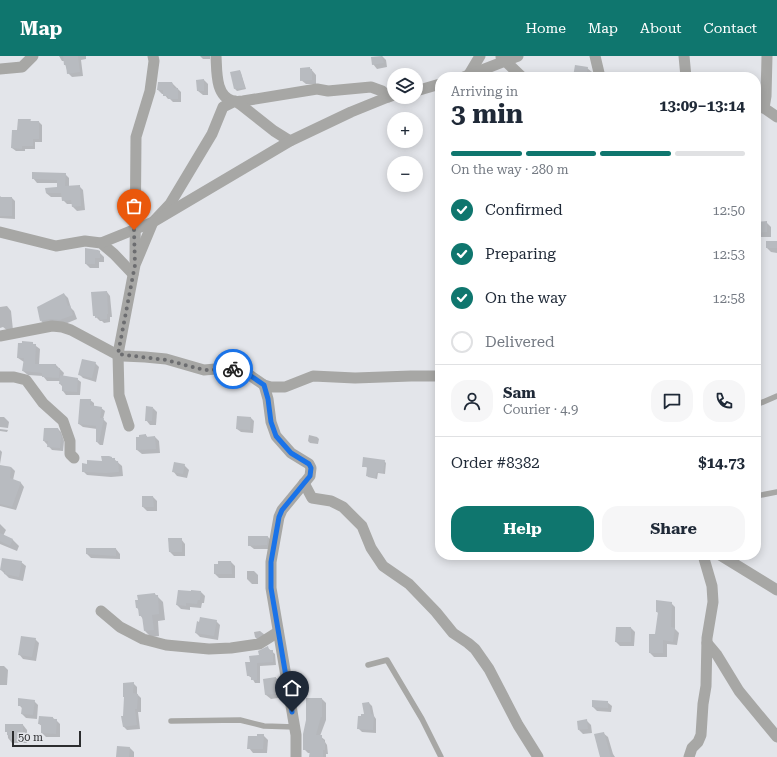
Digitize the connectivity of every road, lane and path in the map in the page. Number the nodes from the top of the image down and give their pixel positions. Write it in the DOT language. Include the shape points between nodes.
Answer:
graph roads {
  1 [pos="33,56"];
  2 [pos="153,56"];
  3 [pos="216,56"];
  4 [pos="480,56"];
  5 [pos="518,56"];
  6 [pos="595,56"];
  7 [pos="684,56"];
  8 [pos="767,56"];
  9 [pos="502,59"];
  10 [pos="0,69"];
  11 [pos="469,72"];
  12 [pos="474,72"];
  13 [pos="516,72"];
  14 [pos="599,72"];
  15 [pos="686,72"];
  16 [pos="435,85"];
  17 [pos="423,89"];
  18 [pos="387,94"];
  19 [pos="387,98"];
  20 [pos="235,101"];
  21 [pos="761,104"];
  22 [pos="761,108"];
  23 [pos="777,117"];
  24 [pos="290,141"];
  25 [pos="153,222"];
  26 [pos="134,230"];
  27 [pos="0,232"];
  28 [pos="101,243"];
  29 [pos="134,270"];
  30 [pos="0,336"];
  31 [pos="118,354"];
  32 [pos="435,376"];
  33 [pos="0,377"];
  34 [pos="264,385"];
  35 [pos="777,396"];
  36 [pos="761,404"];
  37 [pos="129,426"];
  38 [pos="74,458"];
  39 [pos="304,483"];
  40 [pos="777,492"];
  41 [pos="761,495"];
  42 [pos="704,560"];
  43 [pos="728,560"];
  44 [pos="777,590"];
  45 [pos="102,611"];
  46 [pos="278,632"];
  47 [pos="707,643"];
  48 [pos="368,665"];
  49 [pos="171,721"];
  50 [pos="295,726"];
  51 [pos="777,737"];
  52 [pos="296,757"];
  53 [pos="441,757"];
  54 [pos="538,757"];
  55 [pos="689,757"];
  1 -- 10 [label="street" via="22,67"];
  2 -- 26 [label="street" via="150,91 136,137"];
  3 -- 20 [label="street" via="218,83 222,93"];
  4 -- 11 [label="street"];
  5 -- 9 [label="street"];
  6 -- 14 [label="street"];
  7 -- 15 [label="street"];
  8 -- 21 [label="street" via="766,89"];
  9 -- 12 [label="street"];
  9 -- 13 [label="street"];
  16 -- 17 [label="street"];
  18 -- 20 [label="street" via="371,87 328,91 317,89"];
  19 -- 24 [label="street"];
  20 -- 24 [label="street"];
  20 -- 25 [label="street" via="223,108 212,134 170,204"];
  22 -- 23 [label="street"];
  24 -- 25 [label="street"];
  25 -- 26 [label="street"];
  25 -- 29 [label="street"];
  26 -- 28 [label="street"];
  26 -- 29 [label="street"];
  27 -- 28 [label="street" via="56,246 85,241"];
  28 -- 29 [label="street"];
  29 -- 31 [label="street"];
  30 -- 31 [label="street" via="52,326 62,327"];
  31 -- 34 [label="street" via="166,360 204,370 238,369"];
  31 -- 37 [label="street" via="119,395"];
  32 -- 34 [label="street" via="319,376 285,387"];
  33 -- 38 [label="street" via="26,380 43,403 63,420 70,441 70,454"];
  34 -- 39 [label="street" via="276,436 291,453 310,466 310,476"];
  35 -- 36 [label="lane"];
  39 -- 46 [label="street" via="282,510 272,555 270,576"];
  39 -- 54 [label="street" via="312,498 336,503 359,522 383,566 409,584 453,632 475,649 490,669"];
  40 -- 41 [label="lane"];
  42 -- 47 [label="street" via="714,594"];
  43 -- 44 [label="street"];
  45 -- 46 [label="street" via="120,627 143,639 166,645 209,649 231,648 259,644"];
  46 -- 50 [label="street"];
  47 -- 51 [label="street" via="739,691"];
  47 -- 55 [label="street" via="701,735"];
  48 -- 53 [label="lane" via="387,660"];
  49 -- 50 [label="lane" via="240,720 264,726"];
  50 -- 52 [label="street"];
}
